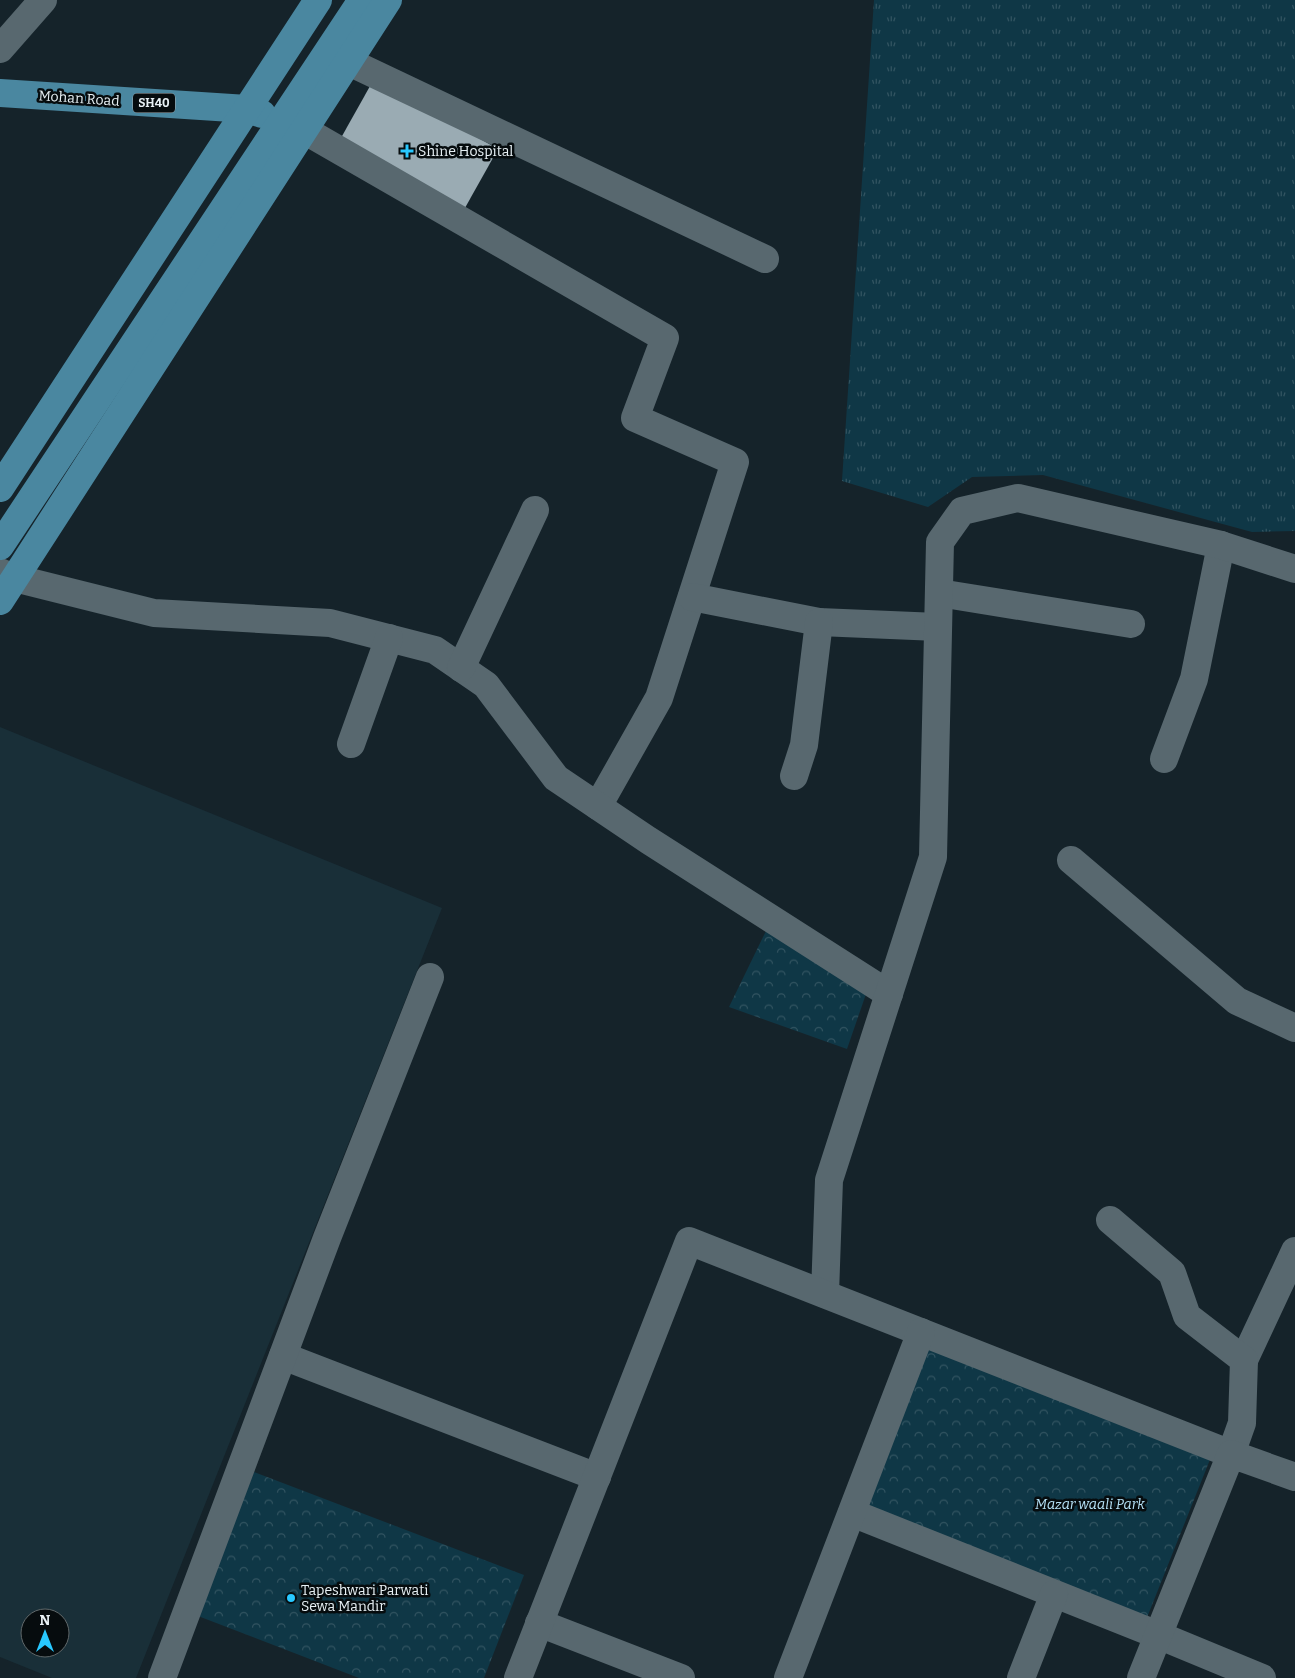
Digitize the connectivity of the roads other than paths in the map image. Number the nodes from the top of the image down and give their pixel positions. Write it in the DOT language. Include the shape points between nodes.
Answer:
graph roads {
  1 [pos="43,0"];
  2 [pos="318,0"];
  3 [pos="362,0"];
  4 [pos="388,0"];
  5 [pos="0,49"];
  6 [pos="347,61"];
  7 [pos="0,93"];
  8 [pos="247,109"];
  9 [pos="304,130"];
  10 [pos="764,259"];
  11 [pos="0,488"];
  12 [pos="536,510"];
  13 [pos="1221,545"];
  14 [pos="0,546"];
  15 [pos="1295,569"];
  16 [pos="5,584"];
  17 [pos="939,593"];
  18 [pos="692,597"];
  19 [pos="820,622"];
  20 [pos="1131,624"];
  21 [pos="938,627"];
  22 [pos="389,638"];
  23 [pos="461,668"];
  24 [pos="352,744"];
  25 [pos="1164,759"];
  26 [pos="794,776"];
  27 [pos="598,806"];
  28 [pos="1071,860"];
  29 [pos="430,977"];
  30 [pos="889,994"];
  31 [pos="1295,1028"];
  32 [pos="1110,1220"];
  33 [pos="1295,1251"];
  34 [pos="825,1294"];
  35 [pos="921,1332"];
  36 [pos="283,1356"];
  37 [pos="1244,1360"];
  38 [pos="1231,1454"];
  39 [pos="597,1477"];
  40 [pos="1295,1477"];
  41 [pos="852,1513"];
  42 [pos="1054,1594"];
  43 [pos="540,1623"];
  44 [pos="1158,1635"];
  45 [pos="162,1678"];
  46 [pos="518,1678"];
  47 [pos="681,1678"];
  48 [pos="788,1678"];
  49 [pos="1021,1678"];
  50 [pos="1141,1678"];
  51 [pos="1262,1678"];
  1 -- 5 [label="street"];
  2 -- 8 [label="main road"];
  3 -- 14 [label="main road"];
  4 -- 6 [label="main road"];
  6 -- 9 [label="main road"];
  6 -- 10 [label="street"];
  7 -- 8 [label="main road, Mohan Road / SH40"];
  8 -- 9 [label="main road, Mohan Road / SH40"];
  8 -- 11 [label="main road"];
  9 -- 16 [label="main road"];
  9 -- 18 [label="street" via="665,338 635,418 735,462"];
  12 -- 23 [label="street"];
  13 -- 15 [label="street"];
  13 -- 17 [label="street" via="1018,498 962,511 940,542"];
  13 -- 25 [label="street" via="1194,678"];
  16 -- 22 [label="street" via="154,613 330,623"];
  17 -- 20 [label="street"];
  17 -- 21 [label="street"];
  18 -- 19 [label="street"];
  18 -- 27 [label="street" via="659,698"];
  19 -- 21 [label="street"];
  19 -- 26 [label="street" via="804,745"];
  21 -- 30 [label="street" via="933,857"];
  22 -- 23 [label="street" via="435,650"];
  22 -- 24 [label="street"];
  23 -- 27 [label="street" via="486,685 556,778"];
  27 -- 30 [label="street"];
  28 -- 31 [label="street" via="1236,1001"];
  29 -- 36 [label="street"];
  30 -- 34 [label="street" via="829,1180"];
  32 -- 37 [label="street" via="1172,1273 1187,1316"];
  33 -- 37 [label="street"];
  34 -- 35 [label="street"];
  34 -- 39 [label="street" via="689,1241"];
  35 -- 38 [label="street"];
  35 -- 41 [label="street"];
  36 -- 39 [label="street"];
  36 -- 45 [label="street"];
  37 -- 38 [label="street" via="1242,1423"];
  38 -- 40 [label="street"];
  38 -- 44 [label="street"];
  39 -- 43 [label="street"];
  41 -- 42 [label="street"];
  41 -- 48 [label="street"];
  42 -- 44 [label="street"];
  42 -- 49 [label="street"];
  43 -- 46 [label="street"];
  43 -- 47 [label="street"];
  44 -- 50 [label="street"];
  44 -- 51 [label="street"];
}
